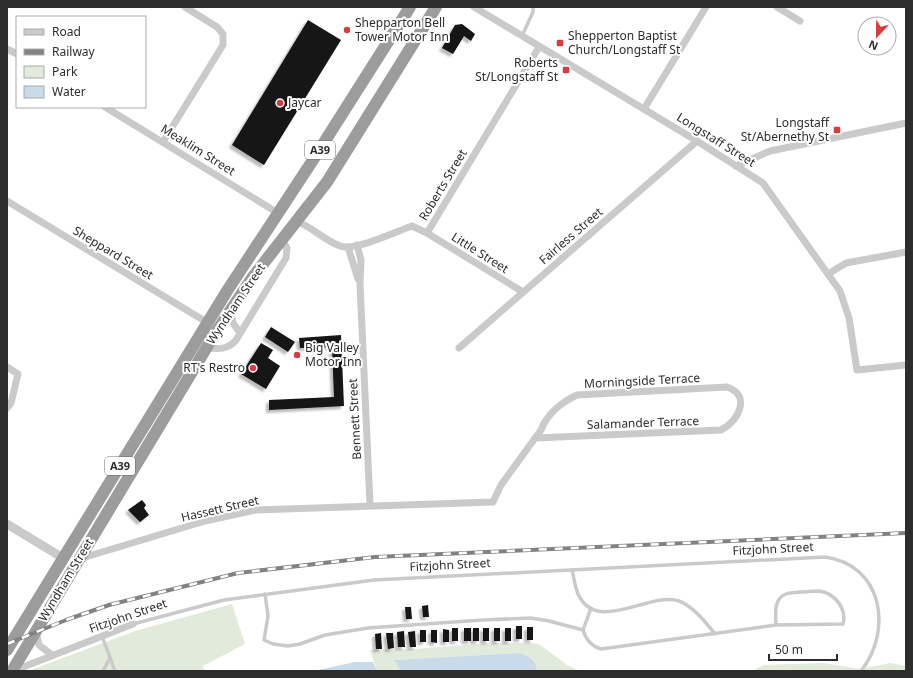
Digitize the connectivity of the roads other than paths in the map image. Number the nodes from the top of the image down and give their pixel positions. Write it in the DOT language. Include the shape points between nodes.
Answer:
graph roads {
  1 [pos="185,7"];
  2 [pos="410,7"];
  3 [pos="436,7"];
  4 [pos="474,7"];
  5 [pos="533,7"];
  6 [pos="706,7"];
  7 [pos="777,7"];
  8 [pos="800,21"];
  9 [pos="522,36"];
  10 [pos="539,47"];
  11 [pos="7,48"];
  12 [pos="16,53"];
  13 [pos="107,108"];
  14 [pos="644,109"];
  15 [pos="906,123"];
  16 [pos="697,141"];
  17 [pos="163,142"];
  18 [pos="736,166"];
  19 [pos="7,201"];
  20 [pos="278,213"];
  21 [pos="296,221"];
  22 [pos="427,233"];
  23 [pos="281,240"];
  24 [pos="357,245"];
  25 [pos="348,247"];
  26 [pos="906,252"];
  27 [pos="828,274"];
  28 [pos="360,284"];
  29 [pos="523,292"];
  30 [pos="230,311"];
  31 [pos="208,323"];
  32 [pos="240,333"];
  33 [pos="206,348"];
  34 [pos="459,348"];
  35 [pos="906,365"];
  36 [pos="7,368"];
  37 [pos="7,408"];
  38 [pos="741,408"];
  39 [pos="535,438"];
  40 [pos="370,505"];
  41 [pos="7,524"];
  42 [pos="63,558"];
  43 [pos="79,559"];
  44 [pos="572,570"];
  45 [pos="265,594"];
  46 [pos="590,608"];
  47 [pos="133,624"];
  48 [pos="776,625"];
  49 [pos="583,630"];
  50 [pos="36,631"];
  51 [pos="715,634"];
  52 [pos="102,636"];
  53 [pos="7,650"];
  54 [pos="52,656"];
  55 [pos="110,658"];
  56 [pos="7,668"];
  57 [pos="12,671"];
  58 [pos="103,671"];
  59 [pos="115,671"];
  60 [pos="861,671"];
  1 -- 17 [label="street" via="217,27 223,34 223,45"];
  2 -- 20 [label="highway, Wyndham Street / A39"];
  3 -- 21 [label="highway, Wyndham Street / A39" via="327,182"];
  4 -- 9 [label="street, Longstaff Street"];
  5 -- 9 [label="lane"];
  6 -- 14 [label="street"];
  7 -- 8 [label="street"];
  9 -- 10 [label="street, Longstaff Street"];
  10 -- 14 [label="street, Longstaff Street"];
  10 -- 22 [label="street, Roberts Street"];
  11 -- 12 [label="street"];
  13 -- 17 [label="street, Meaklim Street"];
  14 -- 16 [label="street, Longstaff Street"];
  15 -- 18 [label="street" via="770,151"];
  16 -- 18 [label="street, Longstaff Street"];
  16 -- 29 [label="street, Fairless Street"];
  17 -- 20 [label="street, Meaklim Street"];
  18 -- 27 [label="street, Longstaff Street" via="763,182"];
  19 -- 31 [label="street, Sheppard Street"];
  20 -- 21 [label="highway"];
  20 -- 31 [label="highway, Wyndham Street / A39"];
  21 -- 23 [label="highway, Wyndham Street / A39"];
  21 -- 25 [label="street" via="338,245"];
  22 -- 24 [label="street, Roberts Street" via="412,226"];
  22 -- 29 [label="street, Little Street"];
  23 -- 30 [label="highway, Wyndham Street / A39"];
  23 -- 32 [label="street" via="287,248 286,258"];
  24 -- 25 [label="street, Roberts Street"];
  24 -- 28 [label="street, Bennett Street" via="361,260"];
  25 -- 28 [label="street, Bennett Street"];
  26 -- 27 [label="street" via="846,263"];
  27 -- 35 [label="street, Longstaff Street" via="840,291 849,318 857,370"];
  28 -- 40 [label="street, Bennett Street"];
  29 -- 34 [label="street, Fairless Street"];
  30 -- 32 [label="street" via="233,323"];
  30 -- 33 [label="highway, Wyndham Street / A39"];
  31 -- 42 [label="highway, Wyndham Street / A39"];
  32 -- 33 [label="street" via="229,347"];
  33 -- 43 [label="highway, Wyndham Street / A39"];
  36 -- 37 [label="street" via="18,374 11,403"];
  38 -- 39 [label="street, Salamander Terrace" via="729,426 721,430"];
  38 -- 39 [label="street, Morningside Terrace" via="737,394 733,389 727,388 577,395 563,401"];
  39 -- 40 [label="street, Morningside Terrace" via="501,485 493,502"];
  40 -- 43 [label="street, Hassett Street" via="256,510 205,520"];
  41 -- 42 [label="street"];
  42 -- 43 [label="highway"];
  42 -- 53 [label="highway, Wyndham Street / A39"];
  43 -- 50 [label="highway, Wyndham Street / A39"];
  44 -- 45 [label="lane, Fitzjohn Street" via="374,580"];
  44 -- 46 [label="lane" via="578,594"];
  44 -- 60 [label="lane, Fitzjohn Street" via="825,558 841,560 856,568 868,580 879,615 878,634 869,659"];
  45 -- 47 [label="lane, Fitzjohn Street" via="224,600"];
  45 -- 49 [label="lane" via="268,616 264,640 288,646 326,635 368,628 436,622 531,618"];
  46 -- 49 [label="lane"];
  46 -- 51 [label="lane" via="613,612 659,599 672,599 689,607"];
  47 -- 52 [label="street, Fitzjohn Street"];
  48 -- 48 [label="lane" via="777,604 783,595 789,593 826,594 839,603 845,617 843,624"];
  48 -- 51 [label="lane"];
  49 -- 51 [label="lane" via="593,647 601,649"];
  50 -- 54 [label="street" via="39,645"];
  50 -- 57 [label="highway, Wyndham Street / A39"];
  52 -- 54 [label="street, Fitzjohn Street"];
  52 -- 55 [label="lane"];
  54 -- 57 [label="street, Fitzjohn Street"];
  55 -- 58 [label="lane"];
  55 -- 59 [label="lane"];
  56 -- 57 [label="highway"];
}
